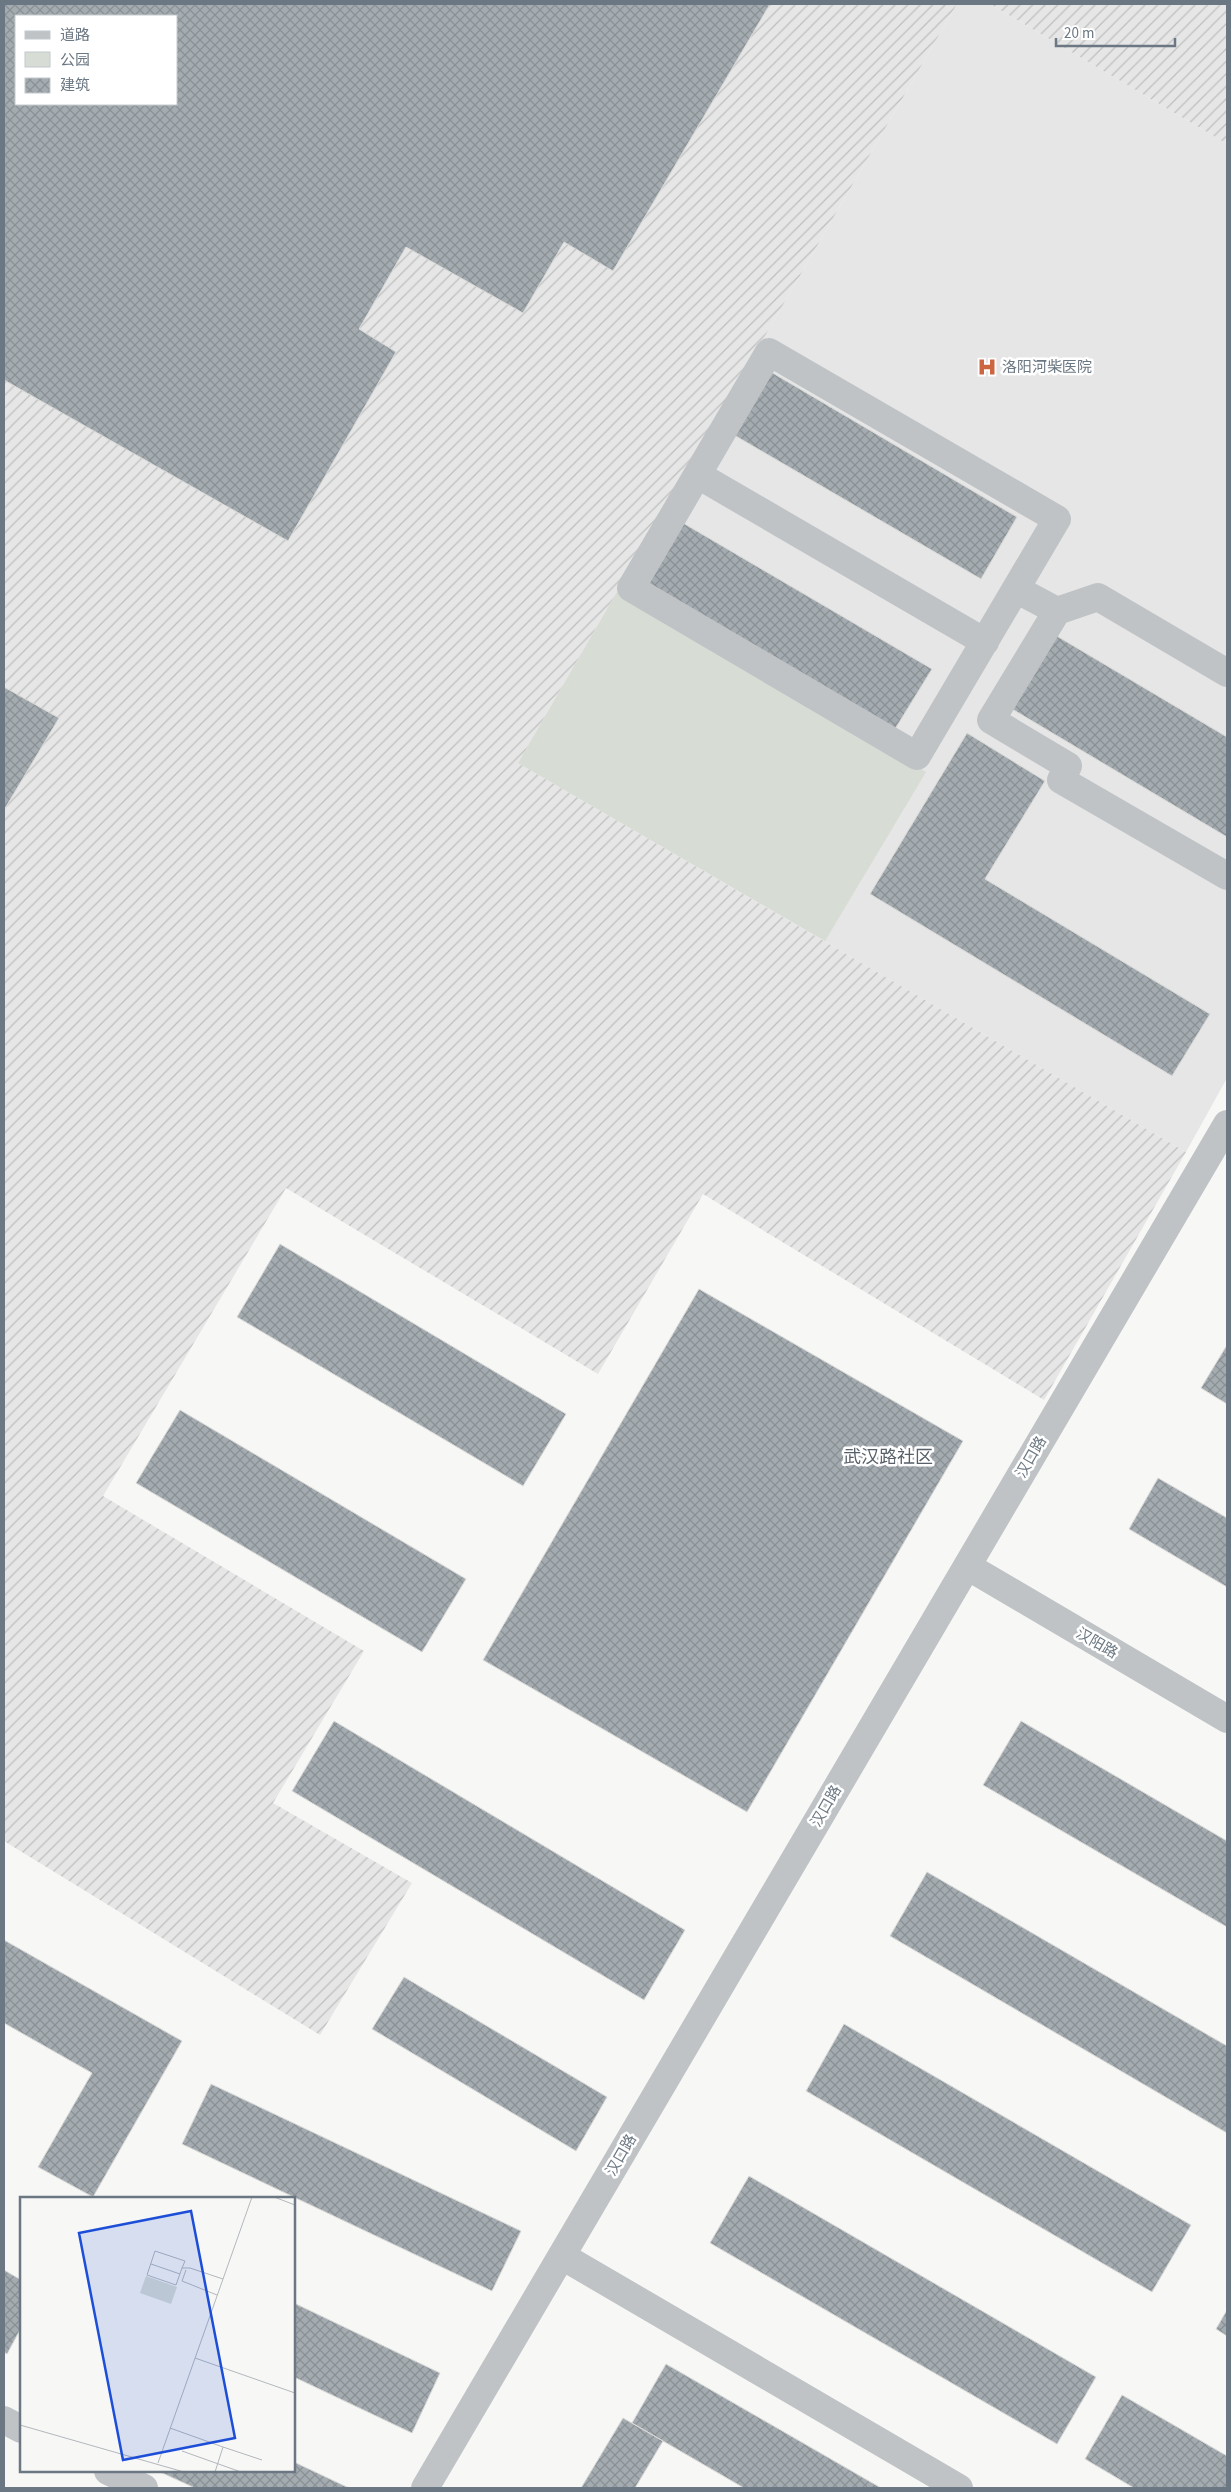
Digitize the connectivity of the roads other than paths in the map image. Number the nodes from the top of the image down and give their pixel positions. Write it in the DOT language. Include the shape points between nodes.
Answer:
graph roads {
  1 [pos="698,475"];
  2 [pos="1016,589"];
  3 [pos="1057,611"];
  4 [pos="985,642"];
  5 [pos="1227,673"];
  6 [pos="1227,876"];
  7 [pos="1227,1124"];
  8 [pos="967,1566"];
  9 [pos="1227,1719"];
  10 [pos="562,2256"];
  11 [pos="4,2420"];
  12 [pos="20,2428"];
  13 [pos="110,2472"];
  14 [pos="144,2488"];
  15 [pos="424,2488"];
  16 [pos="959,2488"];
  1 -- 2 [label="street" via="769,352 1057,519"];
  1 -- 4 [label="street"];
  1 -- 4 [label="street" via="631,588 918,756"];
  2 -- 3 [label="street"];
  2 -- 4 [label="street"];
  3 -- 5 [label="street" via="1098,597"];
  3 -- 6 [label="street" via="991,720 1068,766 1061,780"];
  7 -- 8 [label="street, 汉口路"];
  8 -- 9 [label="street, 汉阳路"];
  8 -- 10 [label="street, 汉口路"];
  10 -- 15 [label="street, 汉口路"];
  10 -- 16 [label="street"];
  11 -- 12 [label="street"];
  13 -- 14 [label="street"];
}
